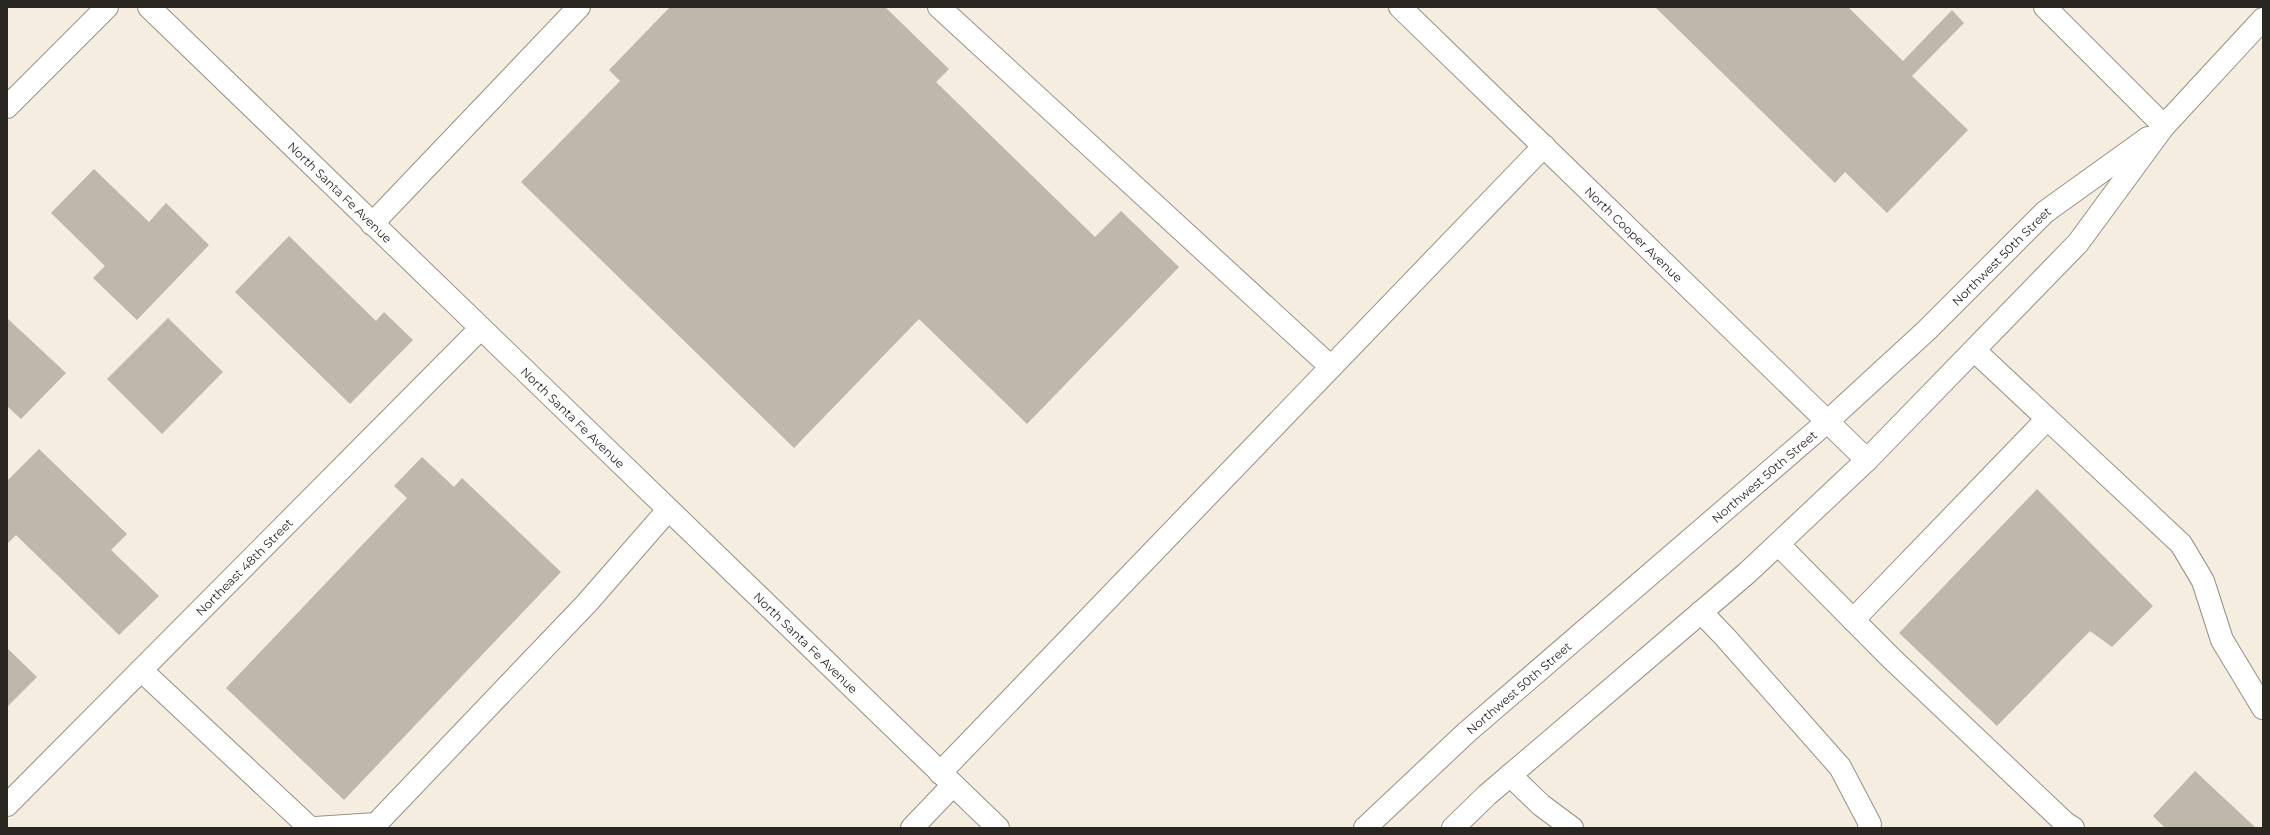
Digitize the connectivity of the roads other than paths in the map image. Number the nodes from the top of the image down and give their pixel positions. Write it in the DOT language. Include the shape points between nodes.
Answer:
graph roads {
  1 [pos="107,7"];
  2 [pos="149,7"];
  3 [pos="579,7"];
  4 [pos="939,7"];
  5 [pos="1400,7"];
  6 [pos="2045,7"];
  7 [pos="2263,20"];
  8 [pos="7,107"];
  9 [pos="2164,126"];
  10 [pos="1544,146"];
  11 [pos="372,224"];
  12 [pos="480,329"];
  13 [pos="1975,351"];
  14 [pos="1331,367"];
  15 [pos="2047,419"];
  16 [pos="1828,421"];
  17 [pos="1867,460"];
  18 [pos="668,510"];
  19 [pos="1778,544"];
  20 [pos="1700,612"];
  21 [pos="1853,620"];
  22 [pos="141,670"];
  23 [pos="2263,708"];
  24 [pos="1510,775"];
  25 [pos="947,779"];
  26 [pos="7,805"];
  27 [pos="310,828"];
  28 [pos="315,828"];
  29 [pos="912,828"];
  30 [pos="998,828"];
  31 [pos="1365,828"];
  32 [pos="1452,828"];
  33 [pos="1572,828"];
  34 [pos="1869,828"];
  35 [pos="2073,828"];
  1 -- 8 [label="main road"];
  2 -- 11 [label="main road, North Santa Fe Avenue"];
  3 -- 11 [label="main road"];
  4 -- 14 [label="main road"];
  5 -- 10 [label="main road, North Cooper Avenue"];
  6 -- 9 [label="main road"];
  7 -- 9 [label="main road, Northwest 50th Street"];
  9 -- 13 [label="main road, Northwest 50th Street" via="2078,243"];
  9 -- 16 [label="main road, Northwest 50th Street" via="2045,212 1927,330"];
  10 -- 14 [label="main road"];
  10 -- 16 [label="main road, North Cooper Avenue"];
  11 -- 12 [label="main road, North Santa Fe Avenue"];
  12 -- 18 [label="main road, North Santa Fe Avenue"];
  12 -- 22 [label="main road, Northeast 48th Street"];
  13 -- 15 [label="main road"];
  13 -- 17 [label="main road, Northwest 50th Street"];
  14 -- 25 [label="main road"];
  15 -- 21 [label="main road"];
  15 -- 23 [label="main road" via="2181,544 2203,582 2222,640"];
  16 -- 17 [label="main road, North Cooper Avenue"];
  16 -- 31 [label="main road, Northwest 50th Street" via="1467,732"];
  17 -- 19 [label="main road, Northwest 50th Street"];
  18 -- 25 [label="main road, North Santa Fe Avenue"];
  18 -- 28 [label="main road" via="587,603 376,824"];
  19 -- 20 [label="main road, Northwest 50th Street"];
  19 -- 21 [label="main road"];
  20 -- 24 [label="main road, Northwest 50th Street"];
  20 -- 34 [label="main road" via="1725,636 1840,767 1870,824"];
  21 -- 35 [label="main road"];
  22 -- 26 [label="main road, Northeast 48th Street"];
  22 -- 27 [label="main road"];
  24 -- 32 [label="main road, Northwest 50th Street"];
  24 -- 33 [label="main road" via="1541,805"];
  25 -- 29 [label="main road"];
  25 -- 30 [label="main road, North Santa Fe Avenue"];
}
